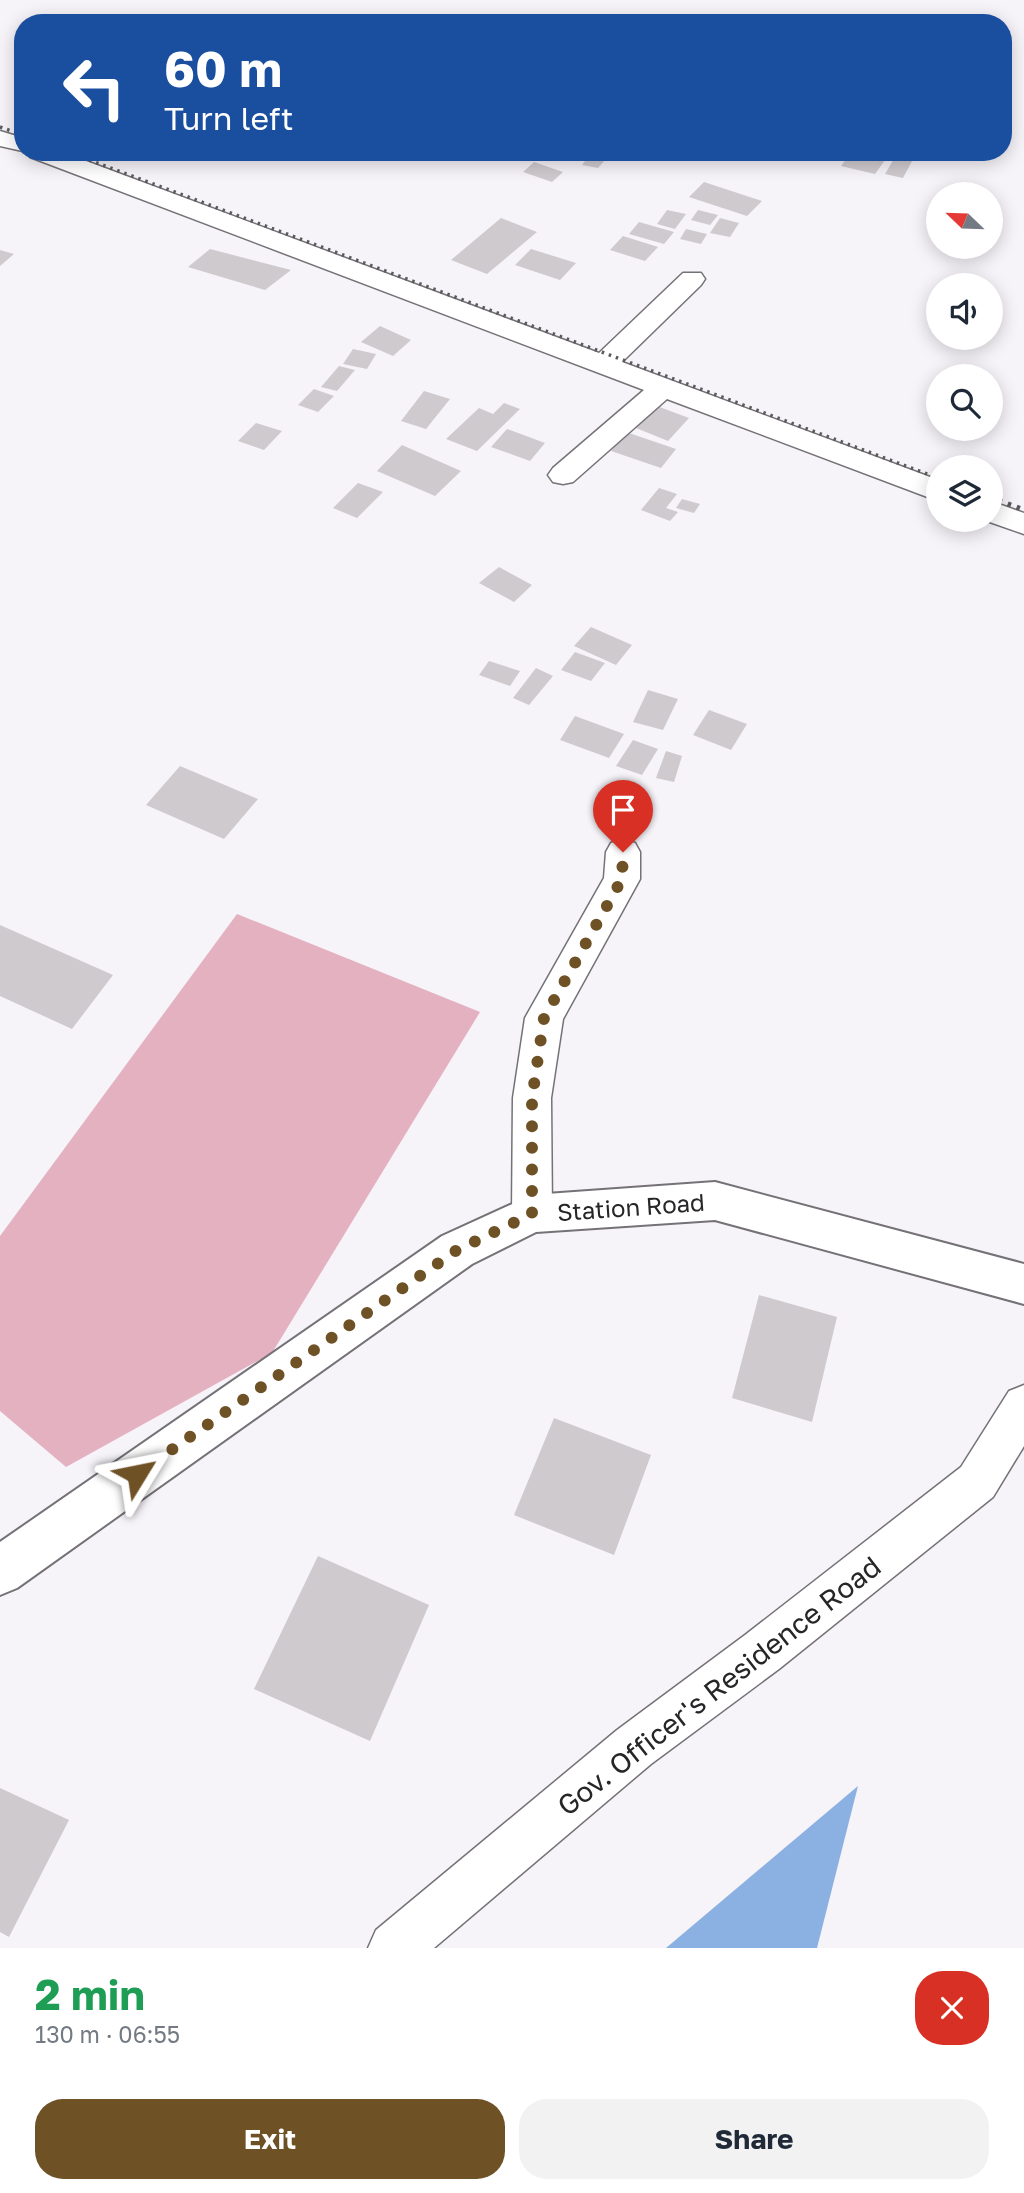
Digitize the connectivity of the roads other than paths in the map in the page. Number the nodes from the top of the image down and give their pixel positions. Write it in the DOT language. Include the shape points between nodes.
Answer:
graph roads {
  1 [pos="63,161"];
  2 [pos="692,279"];
  3 [pos="604,364"];
  4 [pos="664,387"];
  5 [pos="563,475"];
  6 [pos="926,486"];
  7 [pos="1003,516"];
  8 [pos="1024,524"];
  9 [pos="623,852"];
  10 [pos="532,1214"];
  11 [pos="1024,1284"];
  12 [pos="1024,1406"];
  13 [pos="0,1571"];
  14 [pos="394,1948"];
  1 -- 3 [label="street"];
  2 -- 3 [label="street"];
  3 -- 4 [label="street"];
  4 -- 5 [label="street"];
  4 -- 6 [label="street"];
  7 -- 8 [label="street"];
  9 -- 10 [label="street" via="622,879 544,1018 532,1098"];
  10 -- 11 [label="street, Station Road" via="715,1202"];
  10 -- 13 [label="street, Station Road" via="457,1250"];
  12 -- 14 [label="street, Gov. Officer's Residence Road" via="977,1482 634,1747"];
}
